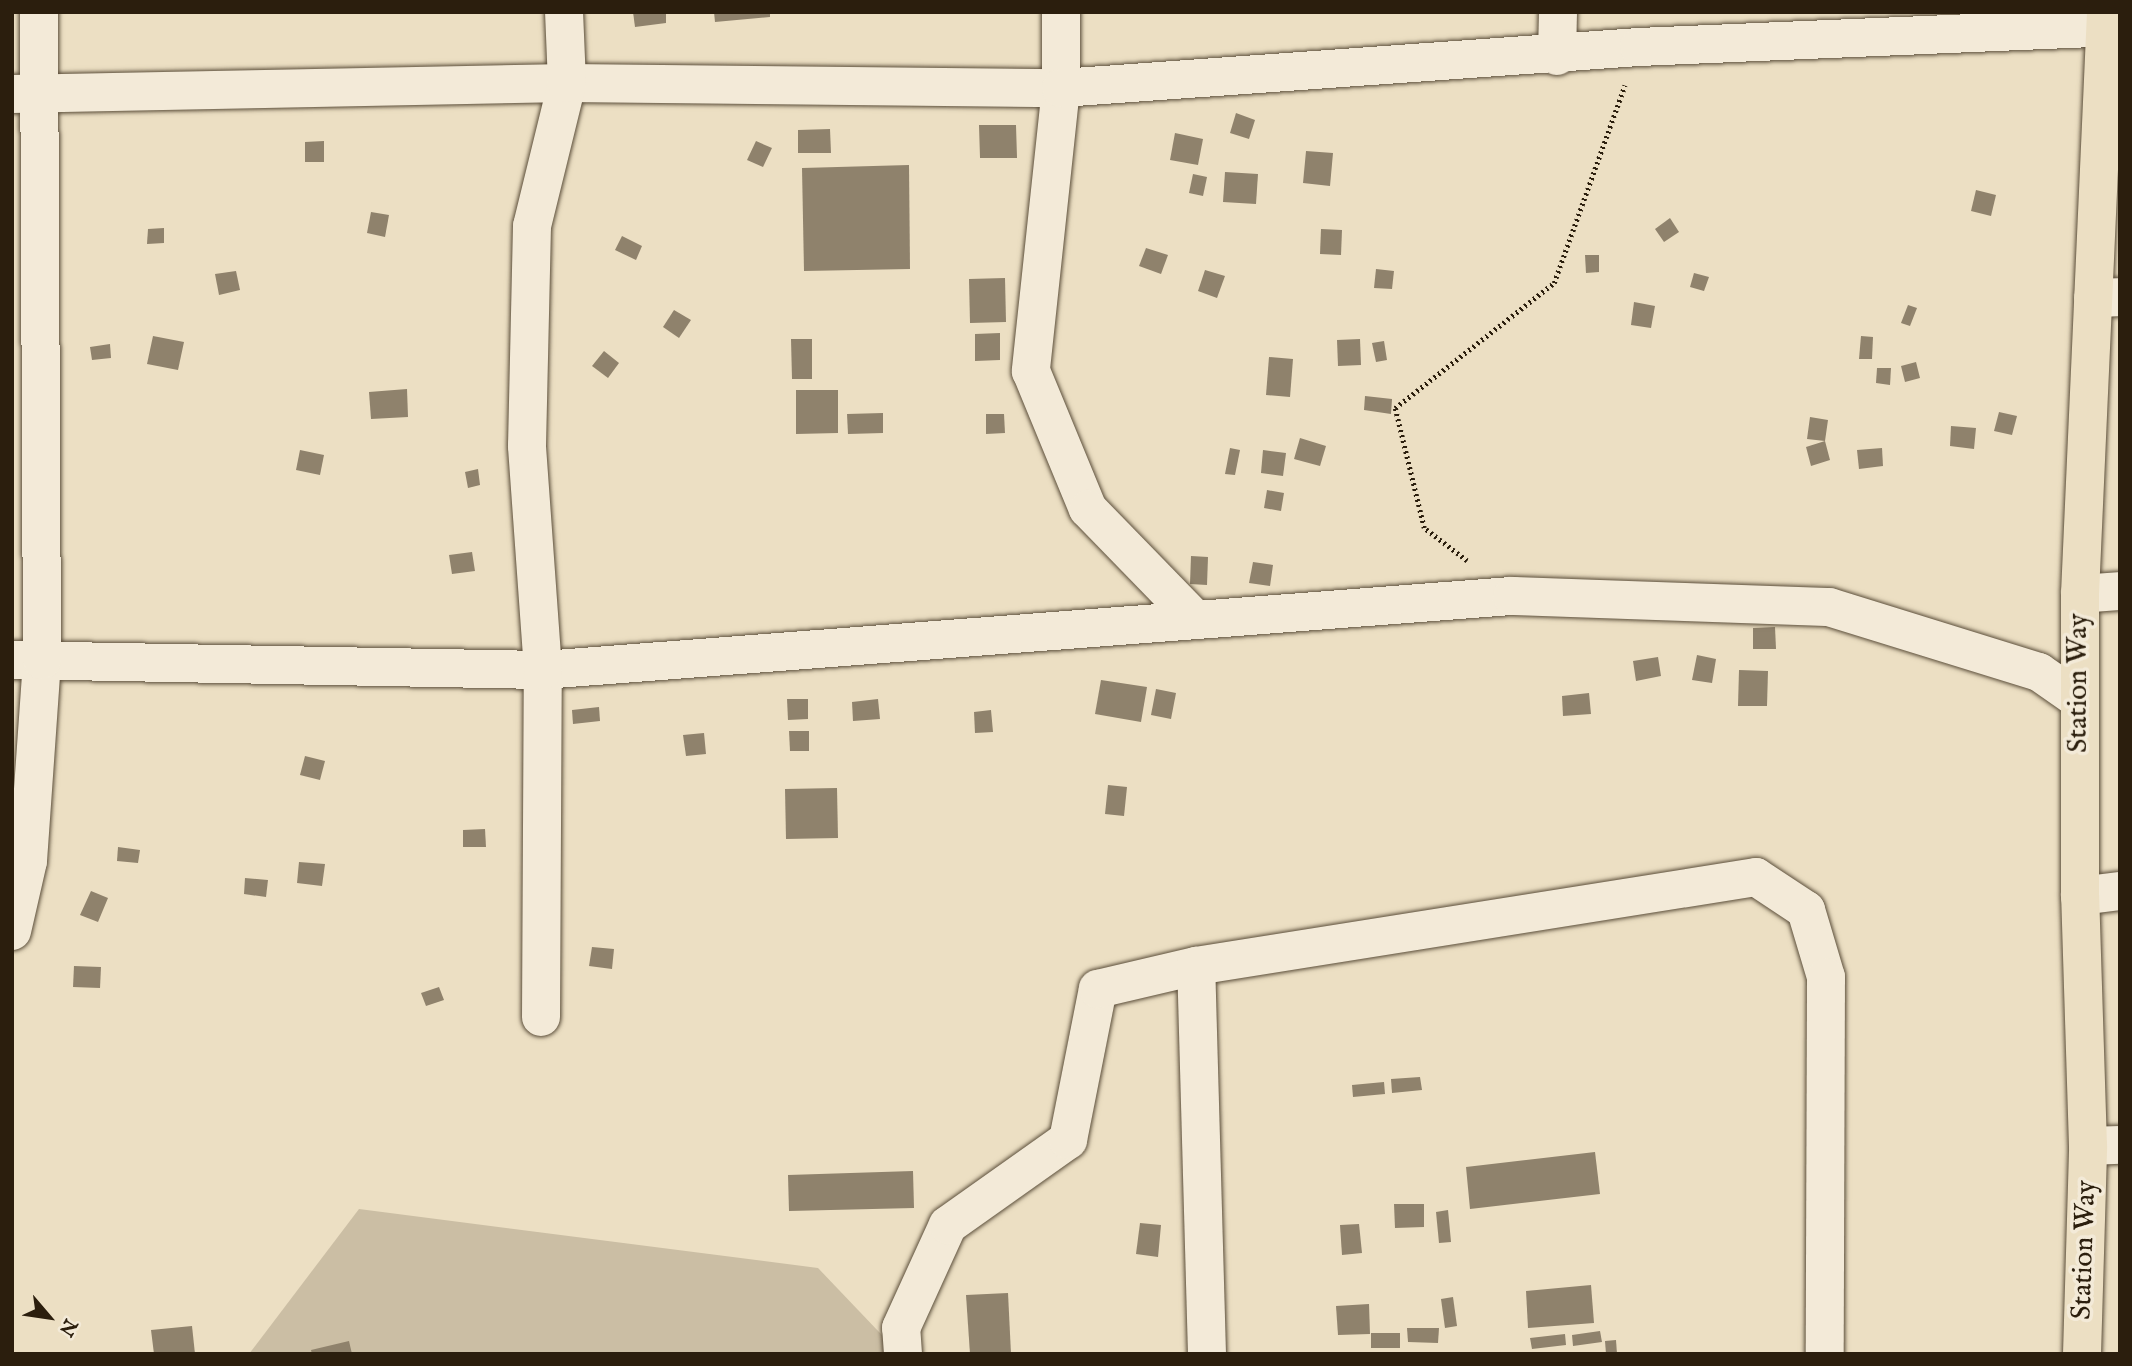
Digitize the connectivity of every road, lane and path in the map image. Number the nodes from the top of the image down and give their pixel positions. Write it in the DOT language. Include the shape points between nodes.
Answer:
graph roads {
  1 [pos="39,12"];
  2 [pos="564,12"];
  3 [pos="1061,12"];
  4 [pos="1558,12"];
  5 [pos="2110,22"];
  6 [pos="1639,47"];
  7 [pos="1557,56"];
  8 [pos="567,83"];
  9 [pos="1060,88"];
  10 [pos="24,94"];
  11 [pos="2106,298"];
  12 [pos="2120,591"];
  13 [pos="2080,594"];
  14 [pos="1513,596"];
  15 [pos="1193,617"];
  16 [pos="27,660"];
  17 [pos="543,670"];
  18 [pos="2078,699"];
  19 [pos="2120,891"];
  20 [pos="2080,896"];
  21 [pos="12,931"];
  22 [pos="1196,966"];
  23 [pos="541,1017"];
  24 [pos="2104,1146"];
  25 [pos="903,1354"];
  26 [pos="1207,1354"];
  27 [pos="1825,1354"];
  28 [pos="2082,1354"];
  1 -- 10 [label="street"];
  2 -- 8 [label="street"];
  3 -- 9 [label="street"];
  4 -- 7 [label="street"];
  5 -- 6 [label="street"];
  5 -- 11 [label="main road, Station Way"];
  6 -- 7 [label="street"];
  6 -- 14 [label="path" via="1554,283 1395,408 1424,528"];
  7 -- 9 [label="street"];
  8 -- 9 [label="street"];
  8 -- 10 [label="street"];
  8 -- 17 [label="street" via="531,226 527,446"];
  9 -- 15 [label="street" via="1031,371 1088,509"];
  10 -- 16 [label="street"];
  11 -- 13 [label="main road, Station Way"];
  12 -- 13 [label="street"];
  13 -- 18 [label="main road, Station Way"];
  14 -- 15 [label="street"];
  14 -- 18 [label="street" via="1829,607 2039,672"];
  15 -- 17 [label="street"];
  16 -- 17 [label="street"];
  16 -- 21 [label="street" via="28,861"];
  17 -- 23 [label="street"];
  18 -- 20 [label="main road, Station Way"];
  19 -- 20 [label="street"];
  20 -- 24 [label="main road, Station Way"];
  22 -- 25 [label="street" via="1098,989 1068,1140 948,1225 901,1328"];
  22 -- 26 [label="street"];
  22 -- 27 [label="street" via="1756,877 1806,910 1826,976"];
  24 -- 28 [label="main road, Station Way"];
}
